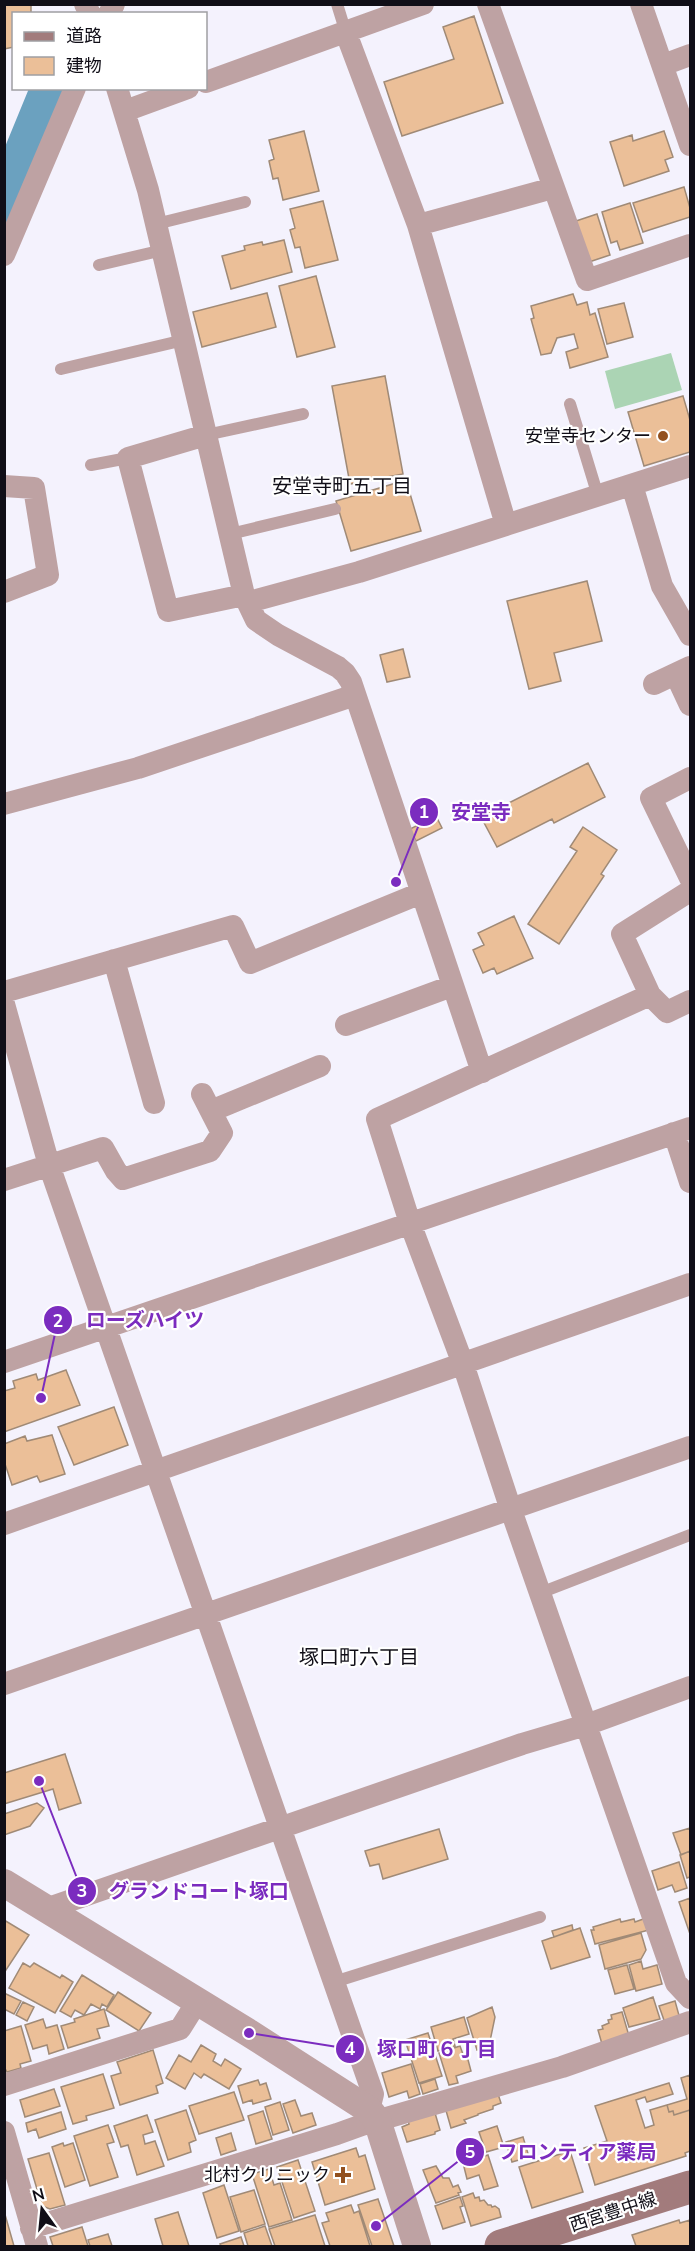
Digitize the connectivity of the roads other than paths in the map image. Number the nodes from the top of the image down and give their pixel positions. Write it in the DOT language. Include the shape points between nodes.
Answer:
graph roads {
  1 [pos="337,4"];
  2 [pos="423,4"];
  3 [pos="488,4"];
  4 [pos="641,4"];
  5 [pos="346,33"];
  6 [pos="690,56"];
  7 [pos="663,65"];
  8 [pos="207,82"];
  9 [pos="74,90"];
  10 [pos="118,90"];
  11 [pos="183,90"];
  12 [pos="125,111"];
  13 [pos="690,145"];
  14 [pos="554,188"];
  15 [pos="245,202"];
  16 [pos="9,224"];
  17 [pos="156,224"];
  18 [pos="418,225"];
  19 [pos="690,245"];
  20 [pos="163,250"];
  21 [pos="4,255"];
  22 [pos="99,265"];
  23 [pos="184,340"];
  24 [pos="61,369"];
  25 [pos="570,404"];
  26 [pos="303,414"];
  27 [pos="206,435"];
  28 [pos="128,458"];
  29 [pos="91,465"];
  30 [pos="690,466"];
  31 [pos="632,485"];
  32 [pos="4,486"];
  33 [pos="598,496"];
  34 [pos="335,509"];
  35 [pos="506,525"];
  36 [pos="230,534"];
  37 [pos="4,592"];
  38 [pos="247,599"];
  39 [pos="690,635"];
  40 [pos="683,671"];
  41 [pos="654,684"];
  42 [pos="355,695"];
  43 [pos="690,705"];
  44 [pos="690,778"];
  45 [pos="4,804"];
  46 [pos="690,878"];
  47 [pos="690,891"];
  48 [pos="421,893"];
  49 [pos="114,960"];
  50 [pos="452,986"];
  51 [pos="4,992"];
  52 [pos="650,995"];
  53 [pos="690,1001"];
  54 [pos="4,1004"];
  55 [pos="346,1025"];
  56 [pos="320,1066"];
  57 [pos="482,1072"];
  58 [pos="154,1103"];
  59 [pos="682,1130"];
  60 [pos="49,1165"];
  61 [pos="4,1180"];
  62 [pos="690,1182"];
  63 [pos="410,1222"];
  64 [pos="690,1284"];
  65 [pos="105,1327"];
  66 [pos="4,1362"];
  67 [pos="463,1364"];
  68 [pos="690,1447"];
  69 [pos="155,1470"];
  70 [pos="510,1510"];
  71 [pos="4,1524"];
  72 [pos="690,1535"];
  73 [pos="540,1593"];
  74 [pos="206,1616"];
  75 [pos="4,1684"];
  76 [pos="690,1687"];
  77 [pos="586,1725"];
  78 [pos="280,1829"];
  79 [pos="4,1883"];
  80 [pos="46,1909"];
  81 [pos="540,1917"];
  82 [pos="334,1982"];
  83 [pos="690,1998"];
  84 [pos="189,2015"];
  85 [pos="690,2022"];
  86 [pos="4,2085"];
  87 [pos="373,2115"];
  88 [pos="4,2132"];
  89 [pos="690,2187"];
  90 [pos="34,2237"];
  91 [pos="569,2237"];
  92 [pos="417,2247"];
  93 [pos="501,2247"];
  1 -- 5 [label="lane"];
  2 -- 5 [label="street"];
  3 -- 14 [label="street"];
  4 -- 7 [label="street"];
  5 -- 8 [label="street"];
  5 -- 18 [label="street"];
  6 -- 7 [label="street"];
  7 -- 13 [label="street"];
  9 -- 16 [label="street"];
  10 -- 12 [label="street"];
  11 -- 12 [label="street"];
  12 -- 17 [label="street"];
  14 -- 18 [label="street"];
  14 -- 19 [label="street" via="587,280"];
  15 -- 17 [label="lane"];
  16 -- 21 [label="street"];
  17 -- 20 [label="street"];
  18 -- 35 [label="street"];
  20 -- 22 [label="lane"];
  20 -- 23 [label="street"];
  23 -- 24 [label="lane"];
  23 -- 27 [label="street"];
  25 -- 33 [label="lane"];
  26 -- 27 [label="lane"];
  27 -- 28 [label="street"];
  27 -- 36 [label="street"];
  28 -- 29 [label="lane"];
  28 -- 38 [label="street" via="168,611"];
  30 -- 31 [label="street"];
  31 -- 33 [label="street"];
  31 -- 39 [label="street" via="662,586"];
  32 -- 37 [label="street" via="34,488 48,575"];
  33 -- 35 [label="street"];
  34 -- 36 [label="lane"];
  35 -- 38 [label="street" via="359,572"];
  36 -- 38 [label="street"];
  38 -- 42 [label="street" via="256,620 345,673"];
  40 -- 41 [label="street"];
  40 -- 43 [label="street"];
  42 -- 45 [label="street" via="138,768"];
  42 -- 48 [label="street"];
  44 -- 46 [label="street" via="651,798"];
  47 -- 52 [label="street" via="622,934"];
  48 -- 49 [label="street" via="250,963 233,926"];
  48 -- 50 [label="street"];
  49 -- 51 [label="street"];
  49 -- 58 [label="street"];
  50 -- 55 [label="street"];
  50 -- 57 [label="street"];
  52 -- 53 [label="street" via="667,1012"];
  52 -- 57 [label="street"];
  54 -- 60 [label="street"];
  56 -- 60 [label="street" via="207,1103 222,1132 210,1151 123,1179 103,1148"];
  57 -- 63 [label="street" via="377,1119"];
  59 -- 62 [label="street"];
  59 -- 63 [label="street"];
  60 -- 61 [label="street"];
  60 -- 65 [label="street"];
  63 -- 65 [label="street"];
  63 -- 67 [label="street"];
  64 -- 67 [label="street"];
  65 -- 66 [label="street"];
  65 -- 69 [label="street"];
  67 -- 69 [label="street"];
  67 -- 70 [label="street"];
  68 -- 70 [label="street"];
  69 -- 71 [label="street"];
  69 -- 74 [label="street"];
  70 -- 73 [label="street"];
  70 -- 74 [label="street"];
  72 -- 73 [label="lane"];
  73 -- 77 [label="street"];
  74 -- 75 [label="street"];
  74 -- 78 [label="street"];
  76 -- 77 [label="street"];
  77 -- 78 [label="street"];
  77 -- 83 [label="street" via="676,1983"];
  78 -- 80 [label="street"];
  78 -- 82 [label="street"];
  79 -- 80 [label="street"];
  80 -- 84 [label="street"];
  81 -- 82 [label="lane"];
  82 -- 87 [label="street" via="373,2094"];
  84 -- 86 [label="street"];
  84 -- 87 [label="street"];
  85 -- 87 [label="street" via="562,2067"];
  87 -- 90 [label="street"];
  87 -- 92 [label="street"];
  88 -- 90 [label="street"];
  89 -- 91 [label="main road, 西宮豊中線"];
  91 -- 93 [label="main road, 西宮豊中線"];
}
